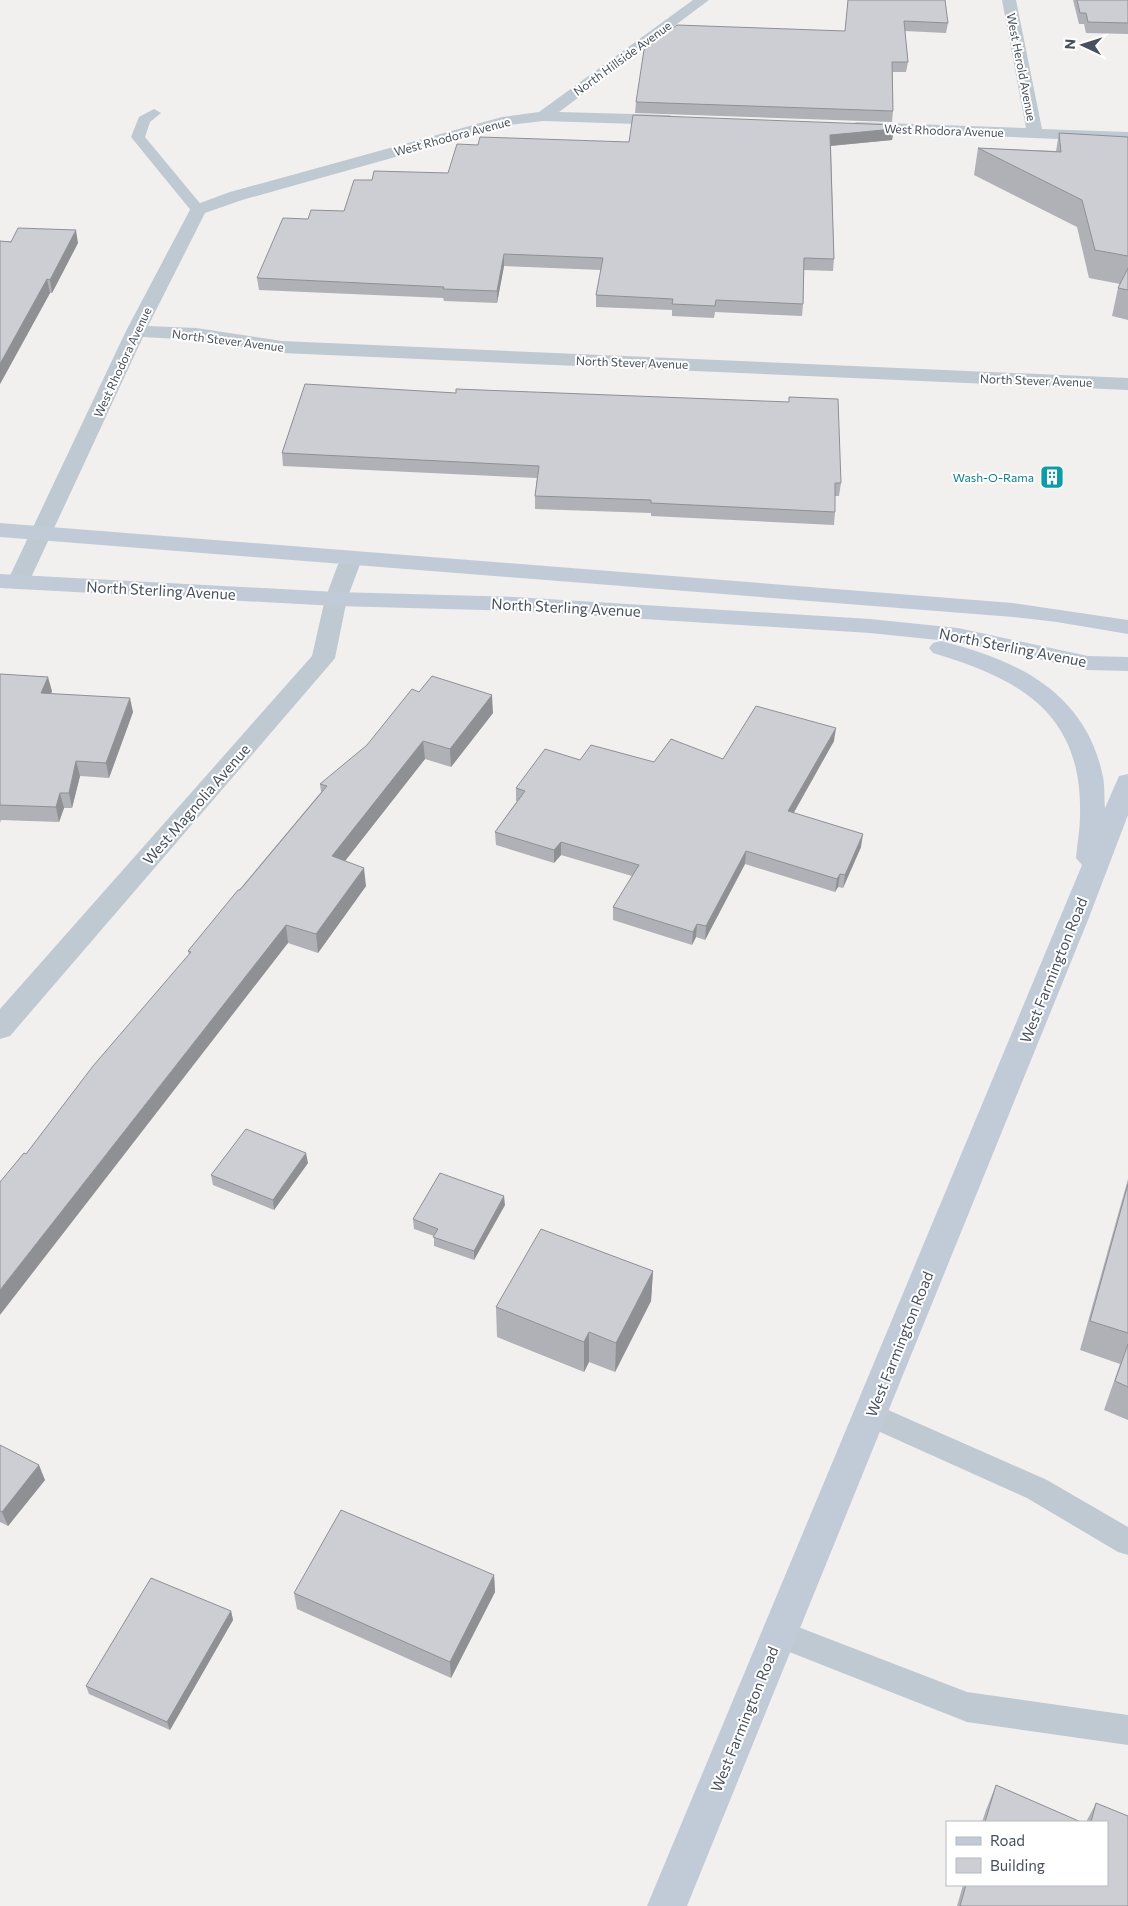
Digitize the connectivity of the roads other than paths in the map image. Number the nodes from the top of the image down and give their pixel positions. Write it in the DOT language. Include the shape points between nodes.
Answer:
graph roads {
  1 [pos="702,0"];
  2 [pos="1009,0"];
  3 [pos="154,113"];
  4 [pos="542,116"];
  5 [pos="680,121"];
  6 [pos="838,126"];
  7 [pos="1035,133"];
  8 [pos="1128,137"];
  9 [pos="198,210"];
  10 [pos="136,331"];
  11 [pos="1128,384"];
  12 [pos="0,530"];
  13 [pos="42,533"];
  14 [pos="351,559"];
  15 [pos="9,582"];
  16 [pos="336,599"];
  17 [pos="615,609"];
  18 [pos="1128,628"];
  19 [pos="1128,664"];
  20 [pos="1128,782"];
  21 [pos="1074,920"];
  22 [pos="0,1028"];
  23 [pos="870,1414"];
  24 [pos="1128,1542"];
  25 [pos="780,1634"];
  26 [pos="1128,1730"];
  27 [pos="667,1906"];
  1 -- 4 [label="street, North Hillside Avenue"];
  2 -- 7 [label="street, West Herold Avenue"];
  3 -- 9 [label="lane" via="144,120 138,137"];
  4 -- 5 [label="street, West Rhodora Avenue"];
  4 -- 9 [label="street, West Rhodora Avenue" via="508,120 236,196"];
  6 -- 7 [label="street, West Rhodora Avenue"];
  7 -- 8 [label="street, West Rhodora Avenue"];
  9 -- 10 [label="street, West Rhodora Avenue"];
  10 -- 11 [label="street, North Stever Avenue" via="196,334 282,347"];
  10 -- 13 [label="street, West Rhodora Avenue"];
  12 -- 13 [label="main road, North Sterling Avenue"];
  13 -- 14 [label="main road, North Sterling Avenue"];
  13 -- 15 [label="street, West Rhodora Avenue"];
  14 -- 16 [label="street, West Magnolia Avenue"];
  14 -- 18 [label="main road, North Sterling Avenue" via="1013,610"];
  15 -- 16 [label="main road, North Sterling Avenue"];
  16 -- 17 [label="main road, North Sterling Avenue"];
  16 -- 22 [label="street, West Magnolia Avenue" via="323,658"];
  17 -- 19 [label="main road, North Sterling Avenue" via="933,632 982,639 1088,663"];
  17 -- 21 [label="main road" via="828,631 935,646 989,661 1037,687 1058,708 1074,731 1086,756 1090,778 1091,847 1085,886"];
  20 -- 21 [label="main road, West Farmington Road"];
  21 -- 23 [label="main road, West Farmington Road"];
  23 -- 24 [label="lane" via="1037,1488"];
  23 -- 25 [label="main road, West Farmington Road"];
  25 -- 26 [label="lane" via="967,1707"];
  25 -- 27 [label="main road, West Farmington Road"];
}
